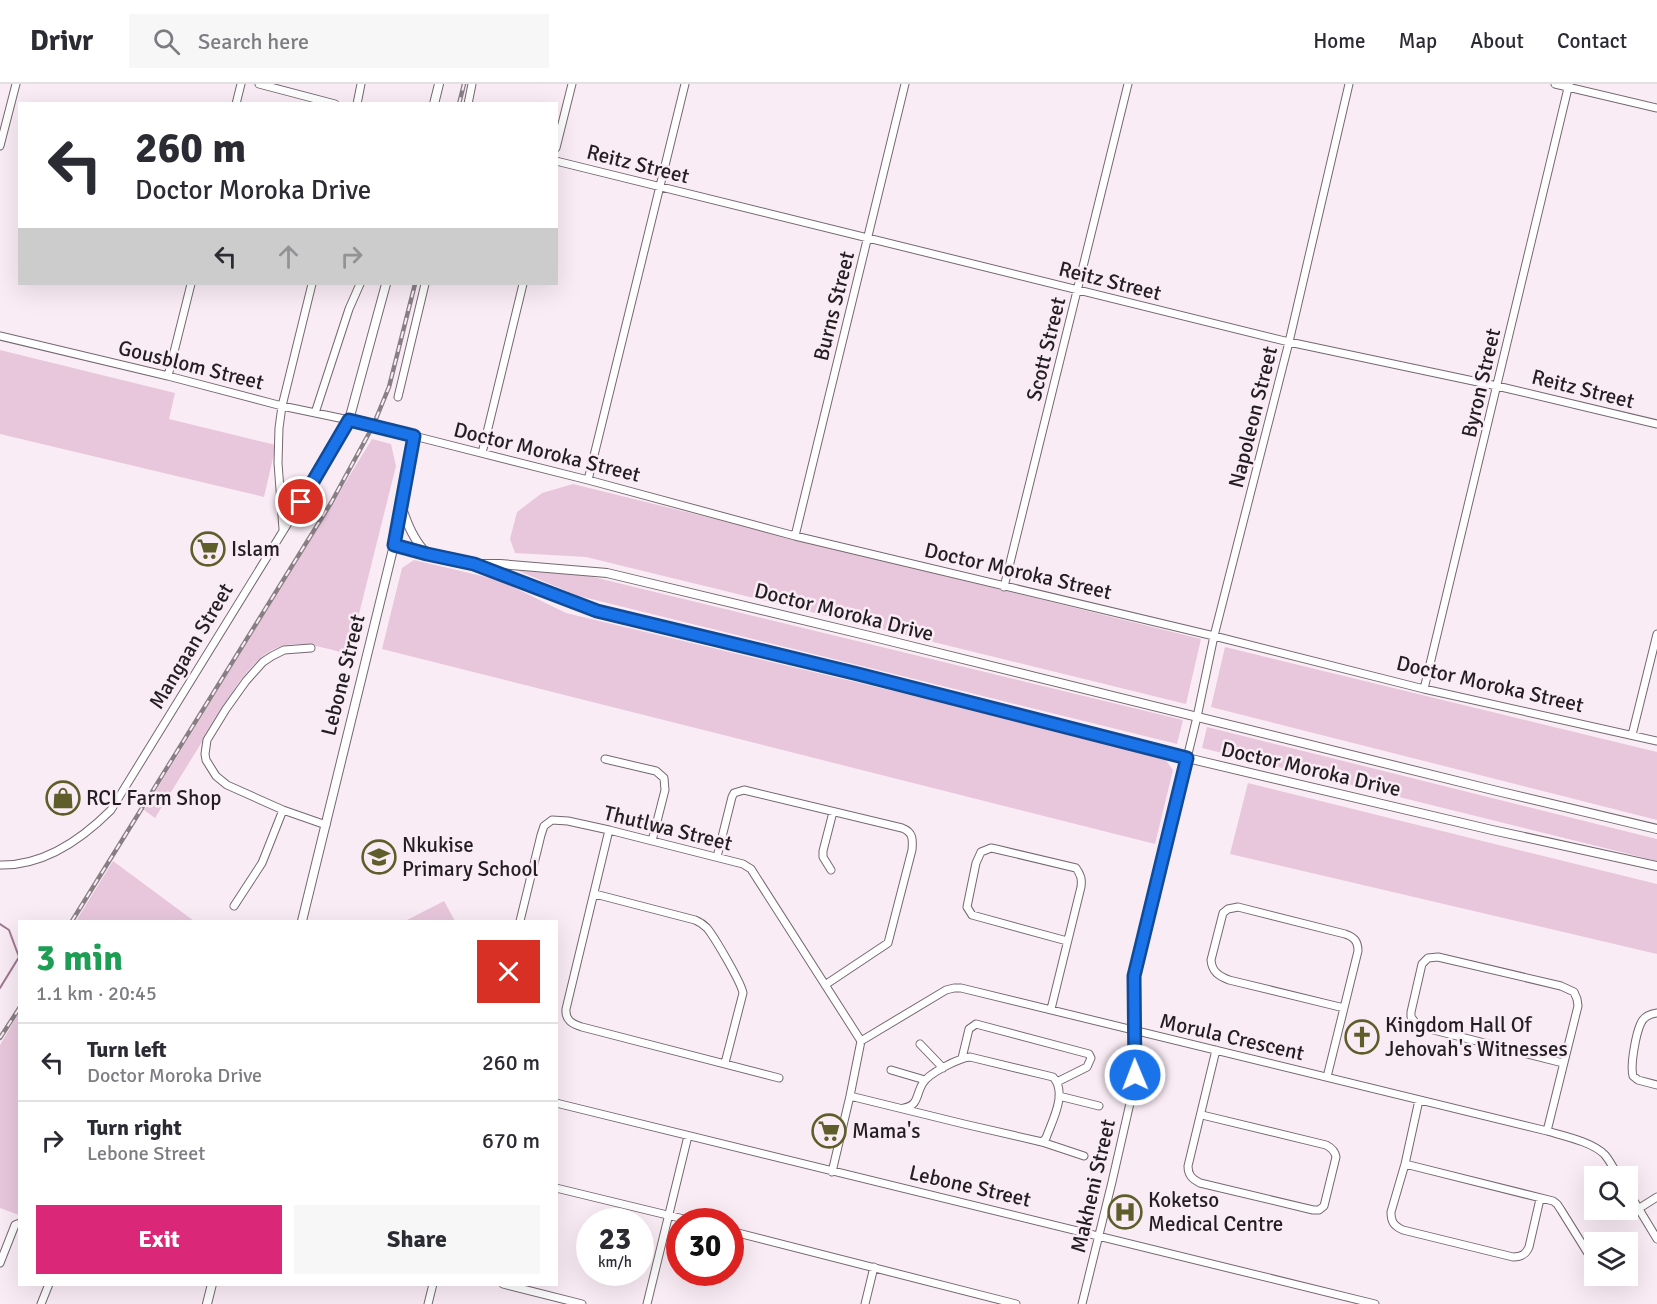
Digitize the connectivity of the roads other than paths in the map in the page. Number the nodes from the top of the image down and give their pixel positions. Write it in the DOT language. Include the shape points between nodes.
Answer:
graph roads {
  1 [pos="16,84"];
  2 [pos="241,84"];
  3 [pos="259,84"];
  4 [pos="362,84"];
  5 [pos="439,84"];
  6 [pos="472,84"];
  7 [pos="572,84"];
  8 [pos="685,84"];
  9 [pos="905,84"];
  10 [pos="1128,84"];
  11 [pos="1349,84"];
  12 [pos="1555,84"];
  13 [pos="1568,86"];
  14 [pos="236,102"];
  15 [pos="327,102"];
  16 [pos="358,102"];
  17 [pos="434,102"];
  18 [pos="468,102"];
  19 [pos="1657,108"];
  20 [pos="558,140"];
  21 [pos="0,146"];
  22 [pos="558,162"];
  23 [pos="660,187"];
  24 [pos="868,238"];
  25 [pos="191,285"];
  26 [pos="312,285"];
  27 [pos="360,285"];
  28 [pos="386,285"];
  29 [pos="425,285"];
  30 [pos="523,285"];
  31 [pos="1077,290"];
  32 [pos="0,336"];
  33 [pos="1289,342"];
  34 [pos="168,376"];
  35 [pos="1497,386"];
  36 [pos="398,397"];
  37 [pos="282,406"];
  38 [pos="315,413"];
  39 [pos="349,420"];
  40 [pos="1657,424"];
  41 [pos="373,426"];
  42 [pos="414,436"];
  43 [pos="482,453"];
  44 [pos="588,480"];
  45 [pos="402,506"];
  46 [pos="283,529"];
  47 [pos="795,536"];
  48 [pos="394,545"];
  49 [pos="427,554"];
  50 [pos="474,564"];
  51 [pos="1004,587"];
  52 [pos="1657,634"];
  53 [pos="1214,636"];
  54 [pos="311,648"];
  55 [pos="1424,689"];
  56 [pos="1197,717"];
  57 [pos="1632,735"];
  58 [pos="1657,741"];
  59 [pos="1187,758"];
  60 [pos="605,759"];
  61 [pos="283,810"];
  62 [pos="833,812"];
  63 [pos="326,825"];
  64 [pos="1657,829"];
  65 [pos="609,830"];
  66 [pos="652,840"];
  67 [pos="717,856"];
  68 [pos="0,865"];
  69 [pos="1657,866"];
  70 [pos="831,870"];
  71 [pos="594,894"];
  72 [pos="234,906"];
  73 [pos="302,920"];
  74 [pos="520,920"];
  75 [pos="1067,941"];
  76 [pos="825,985"];
  77 [pos="1344,1008"];
  78 [pos="1051,1009"];
  79 [pos="1657,1013"];
  80 [pos="1134,1031"];
  81 [pos="861,1041"];
  82 [pos="920,1044"];
  83 [pos="1216,1050"];
  84 [pos="962,1058"];
  85 [pos="725,1063"];
  86 [pos="1563,1063"];
  87 [pos="943,1068"];
  88 [pos="891,1070"];
  89 [pos="1327,1077"];
  90 [pos="779,1078"];
  91 [pos="925,1080"];
  92 [pos="1057,1082"];
  93 [pos="1657,1085"];
  94 [pos="850,1096"];
  95 [pos="1059,1096"];
  96 [pos="1419,1100"];
  97 [pos="558,1104"];
  98 [pos="1099,1106"];
  99 [pos="904,1108"];
  100 [pos="1202,1115"];
  101 [pos="1547,1131"];
  102 [pos="688,1136"];
  103 [pos="1042,1142"];
  104 [pos="1084,1156"];
  105 [pos="1405,1164"];
  106 [pos="1612,1166"];
  107 [pos="832,1172"];
  108 [pos="558,1188"];
  109 [pos="1657,1197"];
  110 [pos="1540,1199"];
  111 [pos="672,1208"];
  112 [pos="1638,1209"];
  113 [pos="666,1214"];
  114 [pos="18,1224"];
  115 [pos="666,1230"];
  116 [pos="744,1234"];
  117 [pos="1099,1236"];
  118 [pos="1657,1239"];
  119 [pos="1584,1247"];
  120 [pos="0,1263"];
  121 [pos="874,1267"];
  122 [pos="47,1286"];
  123 [pos="212,1286"];
  124 [pos="432,1286"];
  125 [pos="511,1286"];
  126 [pos="41,1304"];
  127 [pos="207,1304"];
  128 [pos="428,1304"];
  129 [pos="582,1304"];
  130 [pos="647,1304"];
  131 [pos="865,1304"];
  132 [pos="1016,1304"];
  133 [pos="1082,1304"];
  134 [pos="1375,1304"];
  1 -- 21 [label="street"];
  2 -- 14 [label="street"];
  3 -- 15 [label="street"];
  4 -- 16 [label="street"];
  5 -- 17 [label="street"];
  6 -- 18 [label="street"];
  7 -- 20 [label="street"];
  8 -- 23 [label="street"];
  9 -- 24 [label="street, Burns Street"];
  10 -- 31 [label="street, Scott Street"];
  11 -- 33 [label="street, Napoleon Street"];
  12 -- 13 [label="street"];
  13 -- 19 [label="street"];
  13 -- 35 [label="street, Byron Street"];
  22 -- 23 [label="street, Reitz Street"];
  23 -- 24 [label="street, Reitz Street"];
  23 -- 44 [label="street"];
  24 -- 31 [label="street, Reitz Street"];
  24 -- 47 [label="street, Burns Street"];
  25 -- 34 [label="street"];
  26 -- 37 [label="street"];
  27 -- 38 [label="street"];
  28 -- 39 [label="street, Mangaan Street"];
  29 -- 36 [label="street"];
  30 -- 43 [label="street"];
  31 -- 33 [label="street, Reitz Street"];
  31 -- 51 [label="street, Scott Street"];
  32 -- 34 [label="street, Gousblom Street"];
  33 -- 35 [label="street, Reitz Street"];
  33 -- 53 [label="street, Napoleon Street"];
  34 -- 37 [label="street, Gousblom Street"];
  35 -- 40 [label="street, Reitz Street"];
  35 -- 55 [label="street, Byron Street"];
  37 -- 38 [label="street, Gousblom Street"];
  37 -- 46 [label="street" via="278,463"];
  38 -- 39 [label="street, Gousblom Street"];
  39 -- 41 [label="street, Gousblom Street"];
  39 -- 46 [label="street, Mangaan Street"];
  41 -- 42 [label="street, Doctor Moroka Street"];
  42 -- 43 [label="street, Doctor Moroka Street"];
  42 -- 45 [label="street, Lebone Street"];
  43 -- 44 [label="street, Doctor Moroka Street"];
  44 -- 47 [label="street, Doctor Moroka Street"];
  45 -- 48 [label="street, Lebone Street"];
  45 -- 49 [label="street" via="410,531"];
  46 -- 68 [label="street, Mangaan Street" via="111,810 95,827 53,853"];
  47 -- 51 [label="street, Doctor Moroka Street"];
  48 -- 49 [label="street, Doctor Moroka Drive"];
  48 -- 63 [label="street, Lebone Street"];
  49 -- 50 [label="street, Doctor Moroka Drive"];
  50 -- 56 [label="street, Doctor Moroka Drive" via="606,573"];
  50 -- 59 [label="street, Doctor Moroka Drive" via="597,611"];
  51 -- 53 [label="street, Doctor Moroka Street"];
  52 -- 57 [label="street"];
  53 -- 55 [label="street, Doctor Moroka Street"];
  53 -- 56 [label="street, Napoleon Street"];
  54 -- 61 [label="street" via="284,650 263,662 207,740 206,760 220,780"];
  55 -- 57 [label="street, Doctor Moroka Street"];
  56 -- 59 [label="street, Napoleon Street"];
  56 -- 64 [label="street, Doctor Moroka Drive"];
  57 -- 58 [label="street, Doctor Moroka Street"];
  59 -- 69 [label="street, Doctor Moroka Drive"];
  59 -- 80 [label="street, Makheni Street" via="1134,976"];
  60 -- 66 [label="street" via="656,771 664,778 665,790"];
  61 -- 63 [label="street"];
  61 -- 72 [label="street" via="262,863"];
  62 -- 67 [label="street" via="750,790 739,791 732,797"];
  62 -- 70 [label="street" via="823,851"];
  62 -- 76 [label="street" via="907,830 913,845 888,943"];
  63 -- 73 [label="street, Lebone Street"];
  65 -- 66 [label="street, Thutlwa Street"];
  65 -- 71 [label="street"];
  65 -- 74 [label="street, Thutlwa Street" via="559,819 547,823"];
  66 -- 67 [label="street, Thutlwa Street"];
  67 -- 76 [label="street, Thutlwa Street" via="750,869"];
  71 -- 85 [label="street" via="700,922 709,931 743,993"];
  71 -- 85 [label="street" via="566,1009 569,1021"];
  75 -- 75 [label="street" via="1082,879 1076,868 991,848 981,852 967,907 972,915"];
  75 -- 78 [label="street"];
  76 -- 81 [label="street, Thutlwa Street"];
  77 -- 77 [label="street" via="1358,951 1356,940 1238,907 1223,913 1211,960 1217,974"];
  77 -- 89 [label="street"];
  78 -- 80 [label="street, Morula Crescent"];
  78 -- 81 [label="street, Morula Crescent" via="954,988"];
  79 -- 93 [label="street" via="1648,1015 1641,1023 1631,1065 1638,1080"];
  80 -- 83 [label="street, Morula Crescent"];
  80 -- 117 [label="street, Makheni Street" via="1133,1090"];
  81 -- 94 [label="street"];
  82 -- 87 [label="street"];
  83 -- 89 [label="street, Morula Crescent"];
  83 -- 100 [label="street"];
  84 -- 87 [label="street"];
  84 -- 92 [label="street" via="1053,1077"];
  84 -- 92 [label="street" via="969,1029 976,1024 1091,1056 1085,1069"];
  85 -- 90 [label="street"];
  86 -- 86 [label="street" via="1578,1006 1574,992 1438,957 1428,958 1422,964 1411,1012 1418,1026"];
  86 -- 101 [label="street"];
  87 -- 91 [label="street"];
  88 -- 91 [label="street"];
  89 -- 96 [label="street, Morula Crescent"];
  91 -- 99 [label="street" via="917,1100"];
  92 -- 95 [label="street"];
  94 -- 99 [label="street"];
  94 -- 107 [label="street"];
  95 -- 98 [label="street"];
  95 -- 103 [label="street"];
  96 -- 101 [label="street, Morula Crescent"];
  96 -- 105 [label="street"];
  97 -- 102 [label="street, Lebone Street"];
  99 -- 103 [label="street"];
  100 -- 100 [label="street" via="1188,1166 1195,1181 1313,1210 1324,1206 1336,1157 1331,1147"];
  101 -- 106 [label="street, Morula Crescent" via="1600,1151"];
  102 -- 107 [label="street, Lebone Street"];
  102 -- 111 [label="street"];
  103 -- 104 [label="street"];
  105 -- 110 [label="street"];
  105 -- 110 [label="street" via="1391,1212 1393,1224 1402,1230 1519,1257 1529,1247"];
  107 -- 117 [label="street, Lebone Street"];
  108 -- 113 [label="street"];
  109 -- 112 [label="street"];
  110 -- 119 [label="street" via="1557,1204"];
  112 -- 118 [label="street"];
  114 -- 120 [label="street"];
  115 -- 130 [label="street"];
  116 -- 121 [label="street"];
  117 -- 133 [label="street, Makheni Street"];
  117 -- 134 [label="street, Lebone Street"];
  121 -- 131 [label="street"];
  121 -- 132 [label="street"];
  122 -- 126 [label="street"];
  123 -- 127 [label="street"];
  124 -- 128 [label="street"];
  125 -- 129 [label="street"];
}
